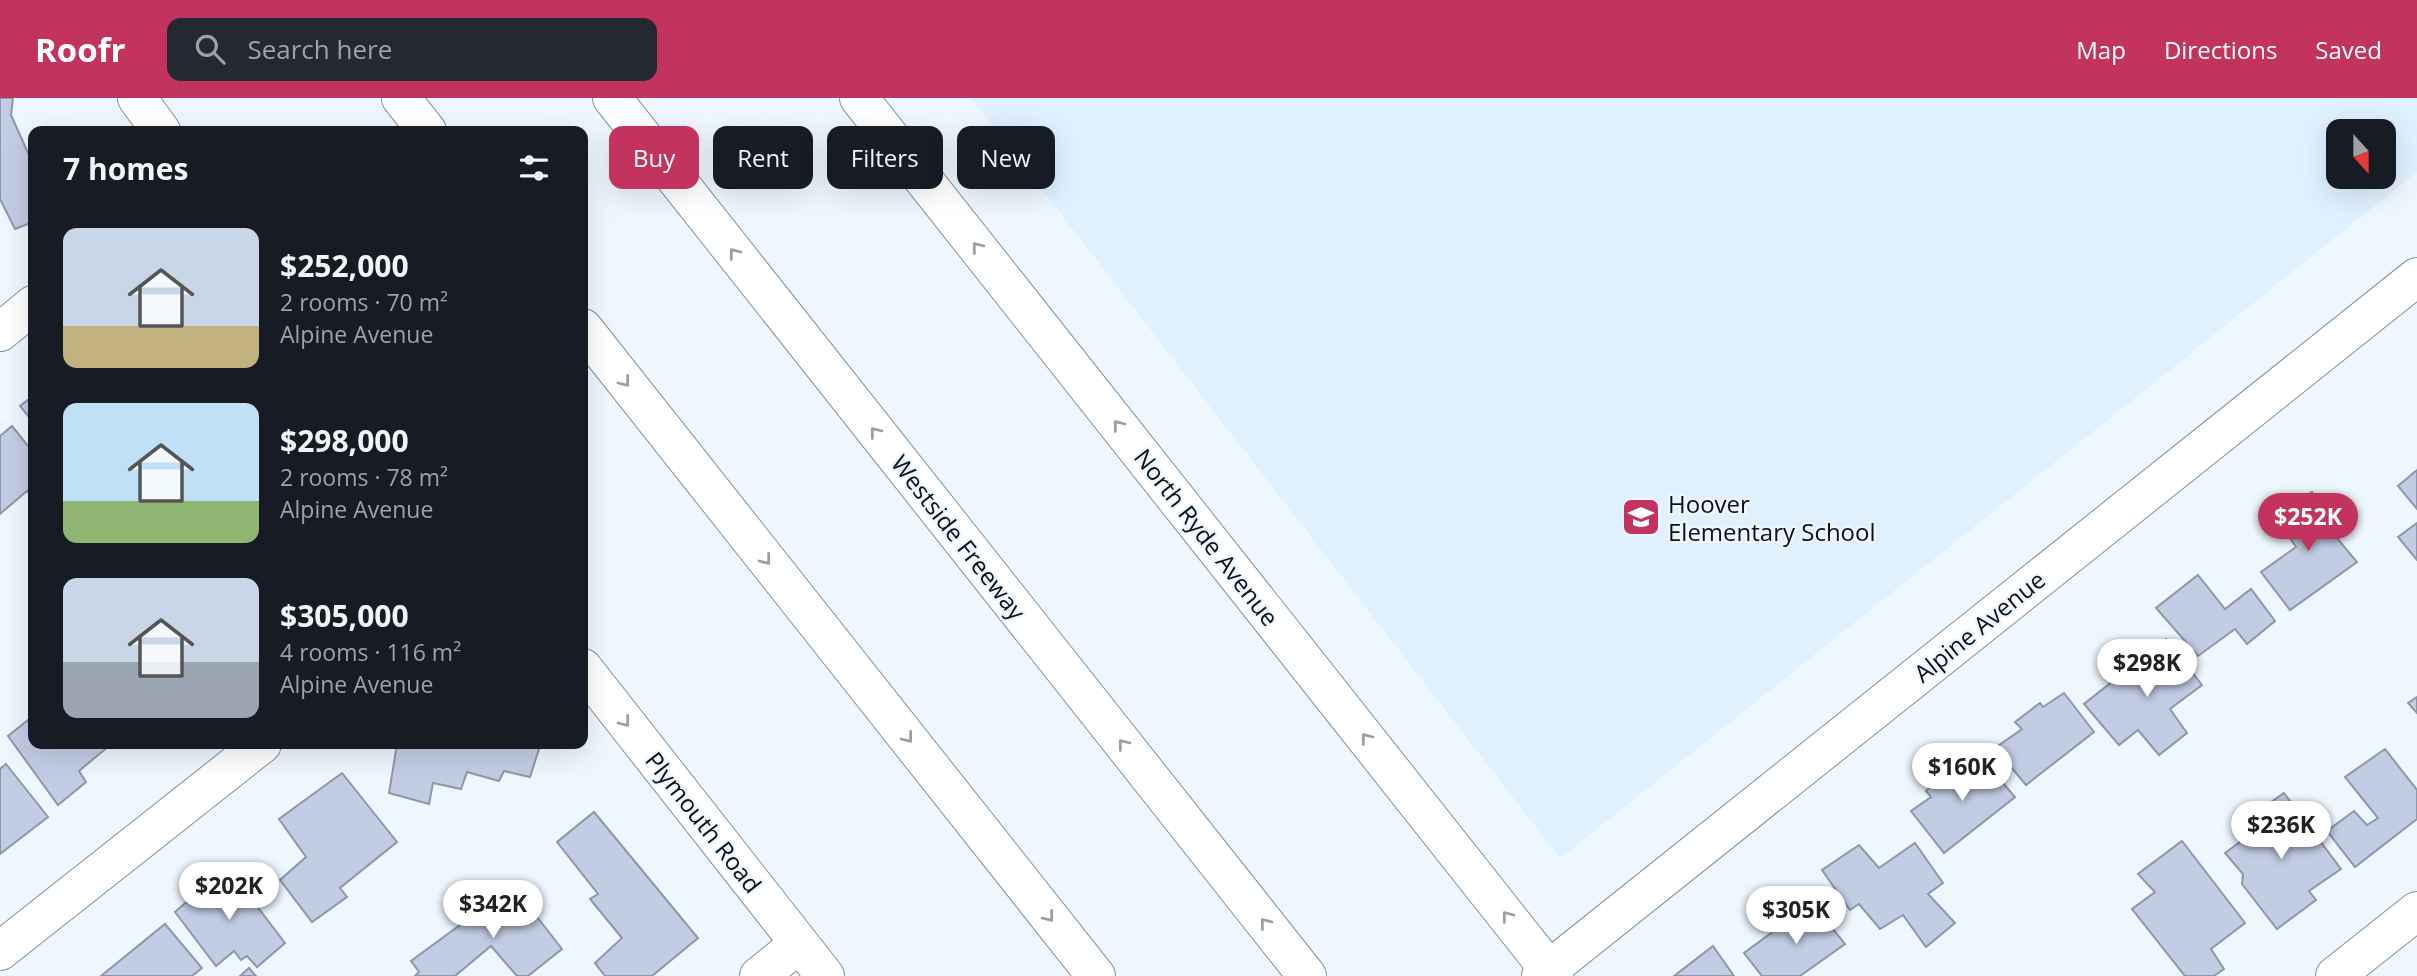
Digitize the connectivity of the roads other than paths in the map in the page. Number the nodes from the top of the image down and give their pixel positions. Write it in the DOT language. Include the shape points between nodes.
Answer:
graph roads {
  1 [pos="137,98"];
  2 [pos="401,98"];
  3 [pos="612,98"];
  4 [pos="859,98"];
  5 [pos="157,126"];
  6 [pos="423,126"];
  7 [pos="2412,291"];
  8 [pos="28,309"];
  9 [pos="0,332"];
  10 [pos="588,334"];
  11 [pos="588,674"];
  12 [pos="256,749"];
  13 [pos="2417,911"];
  14 [pos="799,944"];
  15 [pos="0,951"];
  16 [pos="1549,974"];
  17 [pos="759,976"];
  18 [pos="825,976"];
  19 [pos="1096,976"];
  20 [pos="1307,976"];
  21 [pos="2335,976"];
  1 -- 5 [label="main road"];
  2 -- 6 [label="main road"];
  20 -- 3 [label="main road, Westside Freeway, one-way"];
  16 -- 4 [label="main road, North Ryde Avenue, one-way"];
  7 -- 16 [label="main road, Alpine Avenue"];
  8 -- 9 [label="main road"];
  10 -- 19 [label="main road, one-way"];
  11 -- 14 [label="main road, Plymouth Road, one-way"];
  12 -- 15 [label="main road"];
  13 -- 21 [label="main road"];
  14 -- 17 [label="main road"];
  14 -- 18 [label="main road, Plymouth Road"];
}
